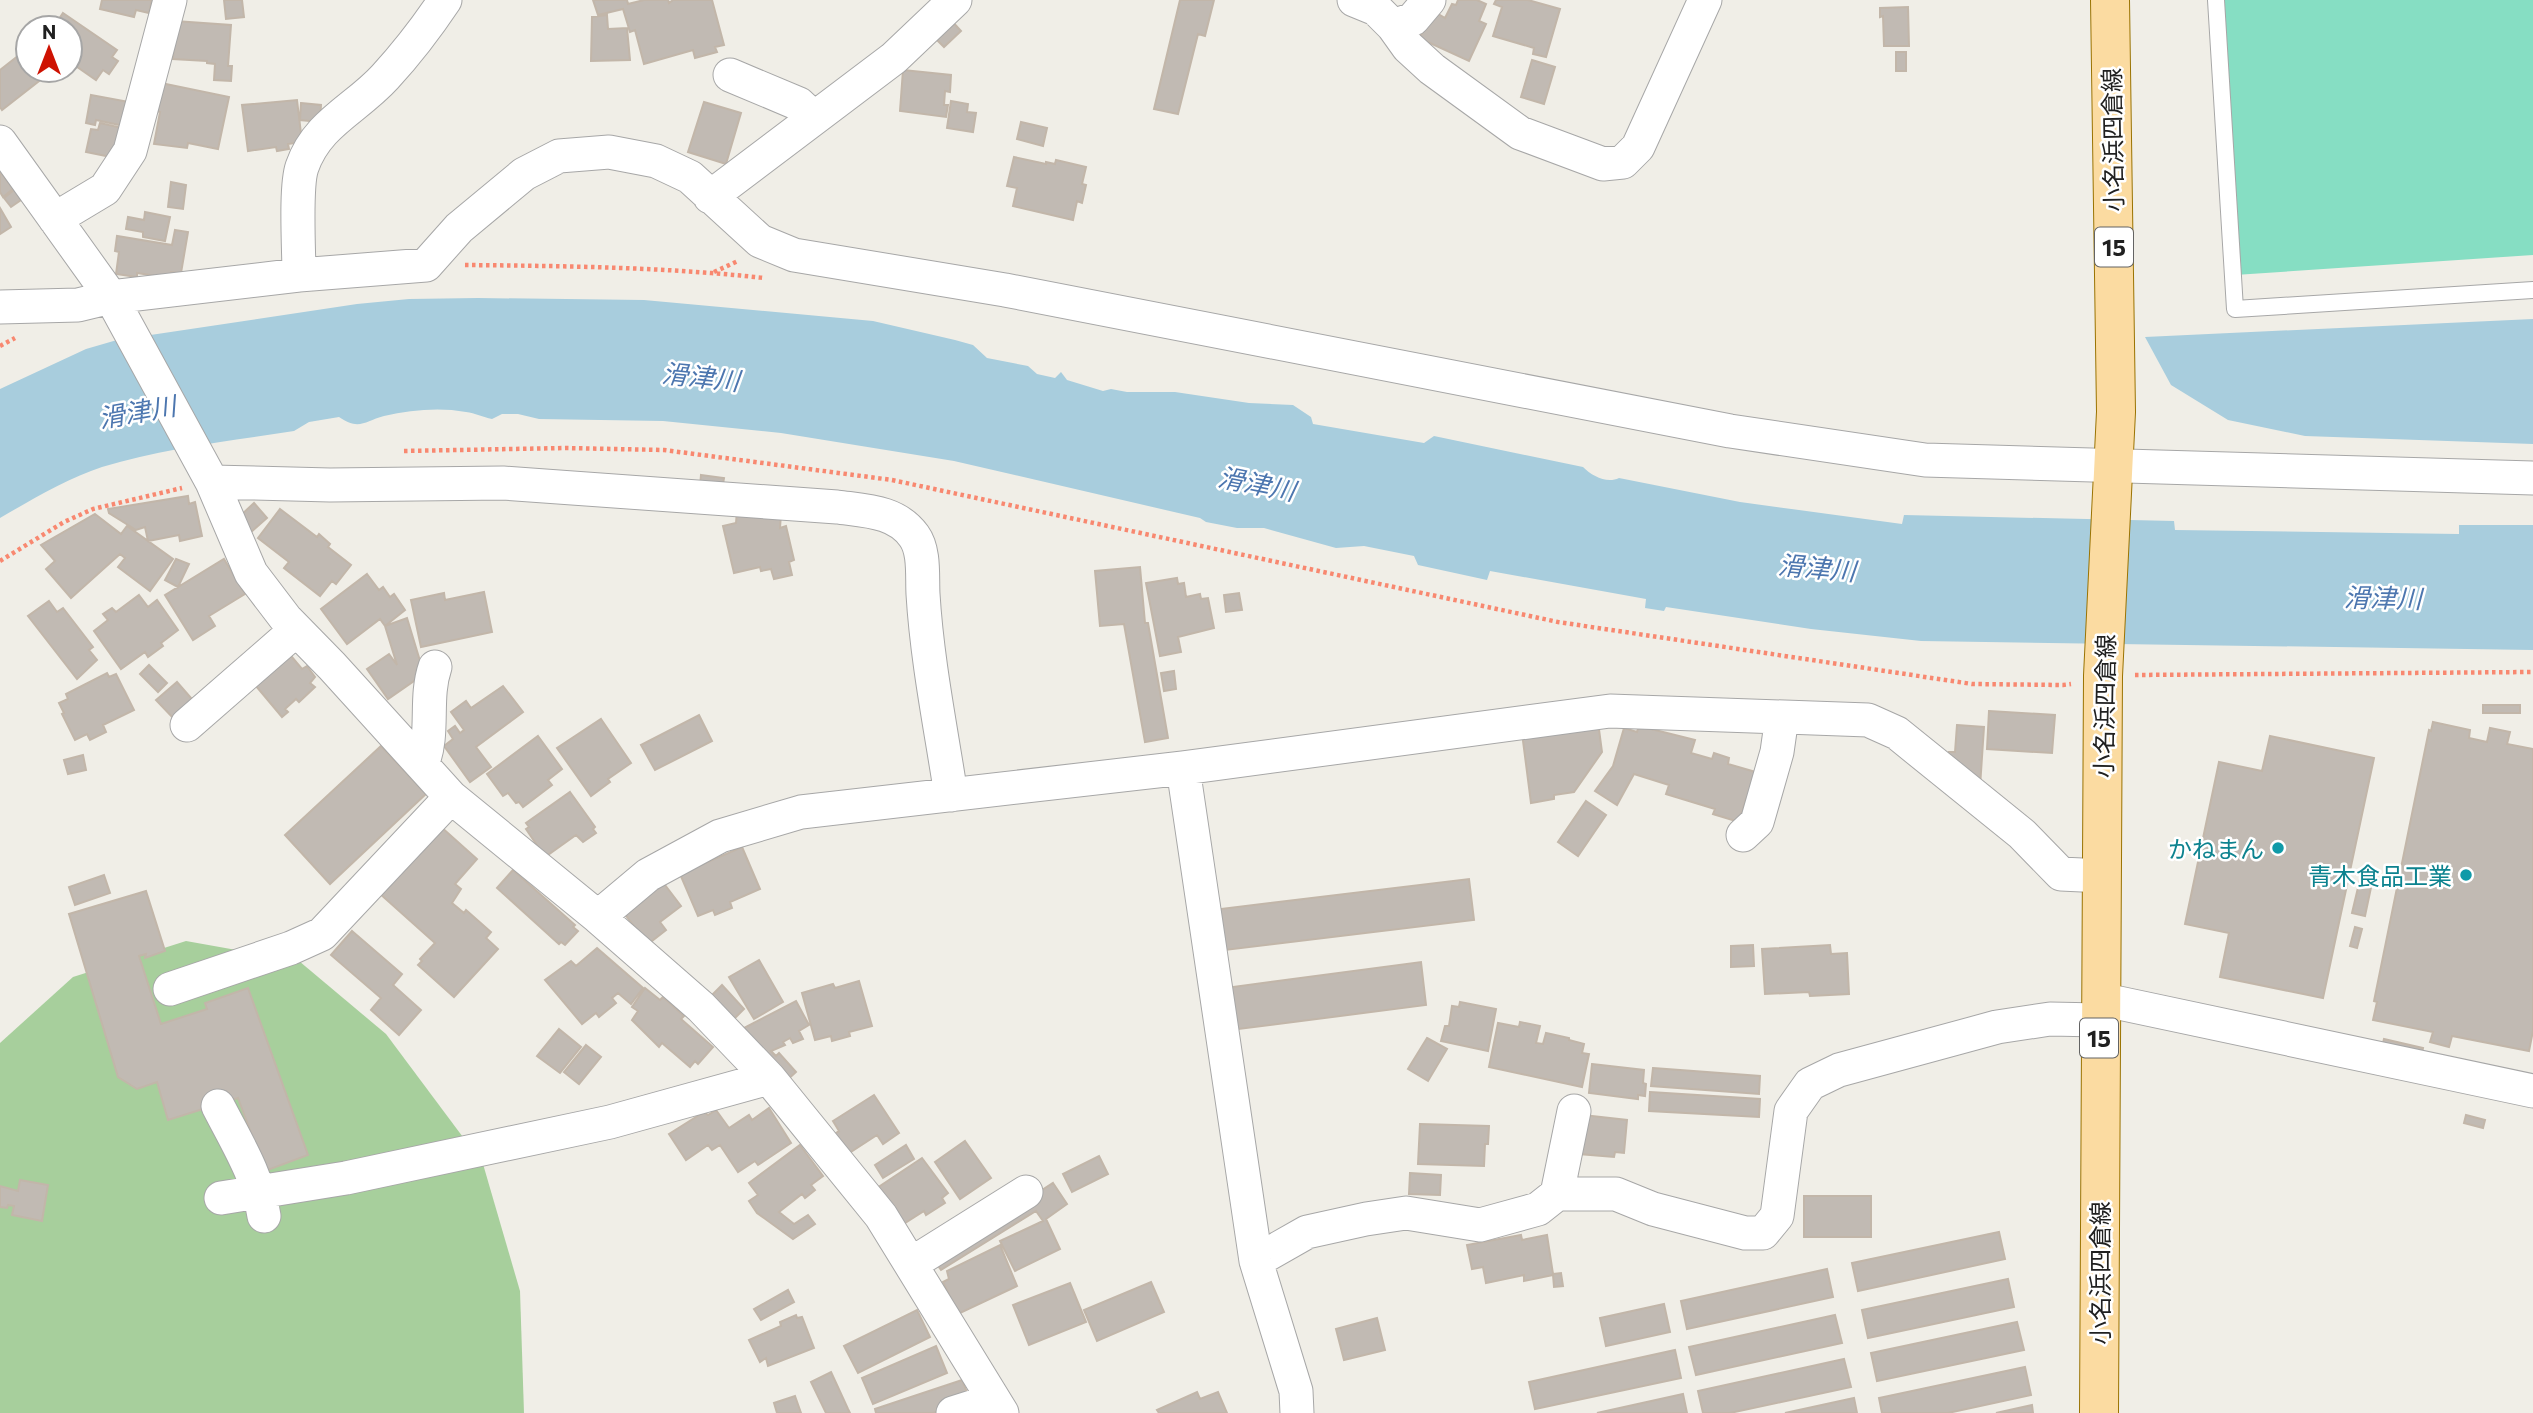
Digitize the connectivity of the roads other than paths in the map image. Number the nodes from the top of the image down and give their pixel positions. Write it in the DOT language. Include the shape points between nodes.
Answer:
graph roads {
  1 [pos="170,0"];
  2 [pos="445,0"];
  3 [pos="955,0"];
  4 [pos="1354,0"];
  5 [pos="1429,0"];
  6 [pos="1705,0"];
  7 [pos="2110,0"];
  8 [pos="2216,0"];
  9 [pos="1393,26"];
  10 [pos="730,75"];
  11 [pos="814,118"];
  12 [pos="0,142"];
  13 [pos="710,198"];
  14 [pos="55,219"];
  15 [pos="299,275"];
  16 [pos="2533,290"];
  17 [pos="114,302"];
  18 [pos="0,307"];
  19 [pos="209,477"];
  20 [pos="2533,478"];
  21 [pos="2113,481"];
  22 [pos="296,630"];
  23 [pos="435,667"];
  24 [pos="1782,717"];
  25 [pos="187,725"];
  26 [pos="422,765"];
  27 [pos="1183,768"];
  28 [pos="951,795"];
  29 [pos="451,797"];
  30 [pos="1743,835"];
  31 [pos="2103,876"];
  32 [pos="598,917"];
  33 [pos="170,989"];
  34 [pos="2099,1010"];
  35 [pos="769,1078"];
  36 [pos="2533,1091"];
  37 [pos="218,1107"];
  38 [pos="1574,1111"];
  39 [pos="1026,1192"];
  40 [pos="1557,1194"];
  41 [pos="221,1198"];
  42 [pos="262,1204"];
  43 [pos="1256,1261"];
  44 [pos="911,1264"];
  45 [pos="998,1406"];
  46 [pos="953,1413"];
  47 [pos="1297,1413"];
  48 [pos="2099,1413"];
  1 -- 14 [label="street" via="130,151 105,188"];
  2 -- 15 [label="street" via="385,77 332,121 315,142 301,169"];
  3 -- 11 [label="street" via="894,58"];
  4 -- 9 [label="street" via="1376,9"];
  5 -- 9 [label="street" via="1413,19"];
  6 -- 9 [label="street" via="1638,147 1623,162 1603,163 1520,133 1432,69"];
  7 -- 21 [label="main road, 小名浜四倉線 / 15" via="2116,384"];
  8 -- 16 [label="lane" via="2235,309"];
  10 -- 11 [label="street" via="799,104"];
  11 -- 13 [label="street"];
  12 -- 14 [label="street"];
  13 -- 15 [label="street" via="690,177 656,161 609,152 559,156 524,174 459,228 426,265"];
  13 -- 21 [label="street" via="760,241 794,255 1005,290 1730,431"];
  14 -- 17 [label="street"];
  15 -- 17 [label="street"];
  17 -- 18 [label="street"];
  17 -- 19 [label="street"];
  19 -- 22 [label="street" via="251,573"];
  19 -- 28 [label="street" via="330,485 503,483 837,507 898,519 916,538 921,554 925,620"];
  20 -- 21 [label="street"];
  21 -- 31 [label="main road, 小名浜四倉線 / 15" via="2103,669"];
  22 -- 25 [label="street"];
  22 -- 26 [label="street"];
  23 -- 26 [label="street" via="429,685 429,748"];
  24 -- 27 [label="street" via="1610,710"];
  24 -- 30 [label="street" via="1758,822"];
  24 -- 31 [label="street" via="1868,720 1897,733 2022,834 2061,874"];
  26 -- 29 [label="street"];
  27 -- 28 [label="street"];
  27 -- 43 [label="street"];
  28 -- 32 [label="street" via="801,813 720,836 648,875"];
  29 -- 32 [label="street"];
  29 -- 33 [label="street" via="322,934"];
  31 -- 34 [label="main road, 小名浜四倉線 / 15"];
  32 -- 35 [label="street" via="701,1007"];
  34 -- 36 [label="street"];
  34 -- 40 [label="street" via="1997,1027 1839,1070 1810,1084 1791,1111 1777,1216 1763,1233 1745,1233 1653,1209 1616,1194"];
  34 -- 48 [label="main road, 小名浜四倉線 / 15"];
  35 -- 42 [label="street" via="610,1122 346,1178"];
  35 -- 44 [label="street" via="881,1216"];
  37 -- 42 [label="street" via="254,1174"];
  38 -- 40 [label="street"];
  39 -- 44 [label="street"];
  40 -- 43 [label="street" via="1538,1209 1480,1225 1406,1213 1354,1222 1307,1233"];
  41 -- 42 [label="street"];
  43 -- 47 [label="street" via="1296,1391"];
  44 -- 45 [label="street"];
  45 -- 46 [label="street"];
}
